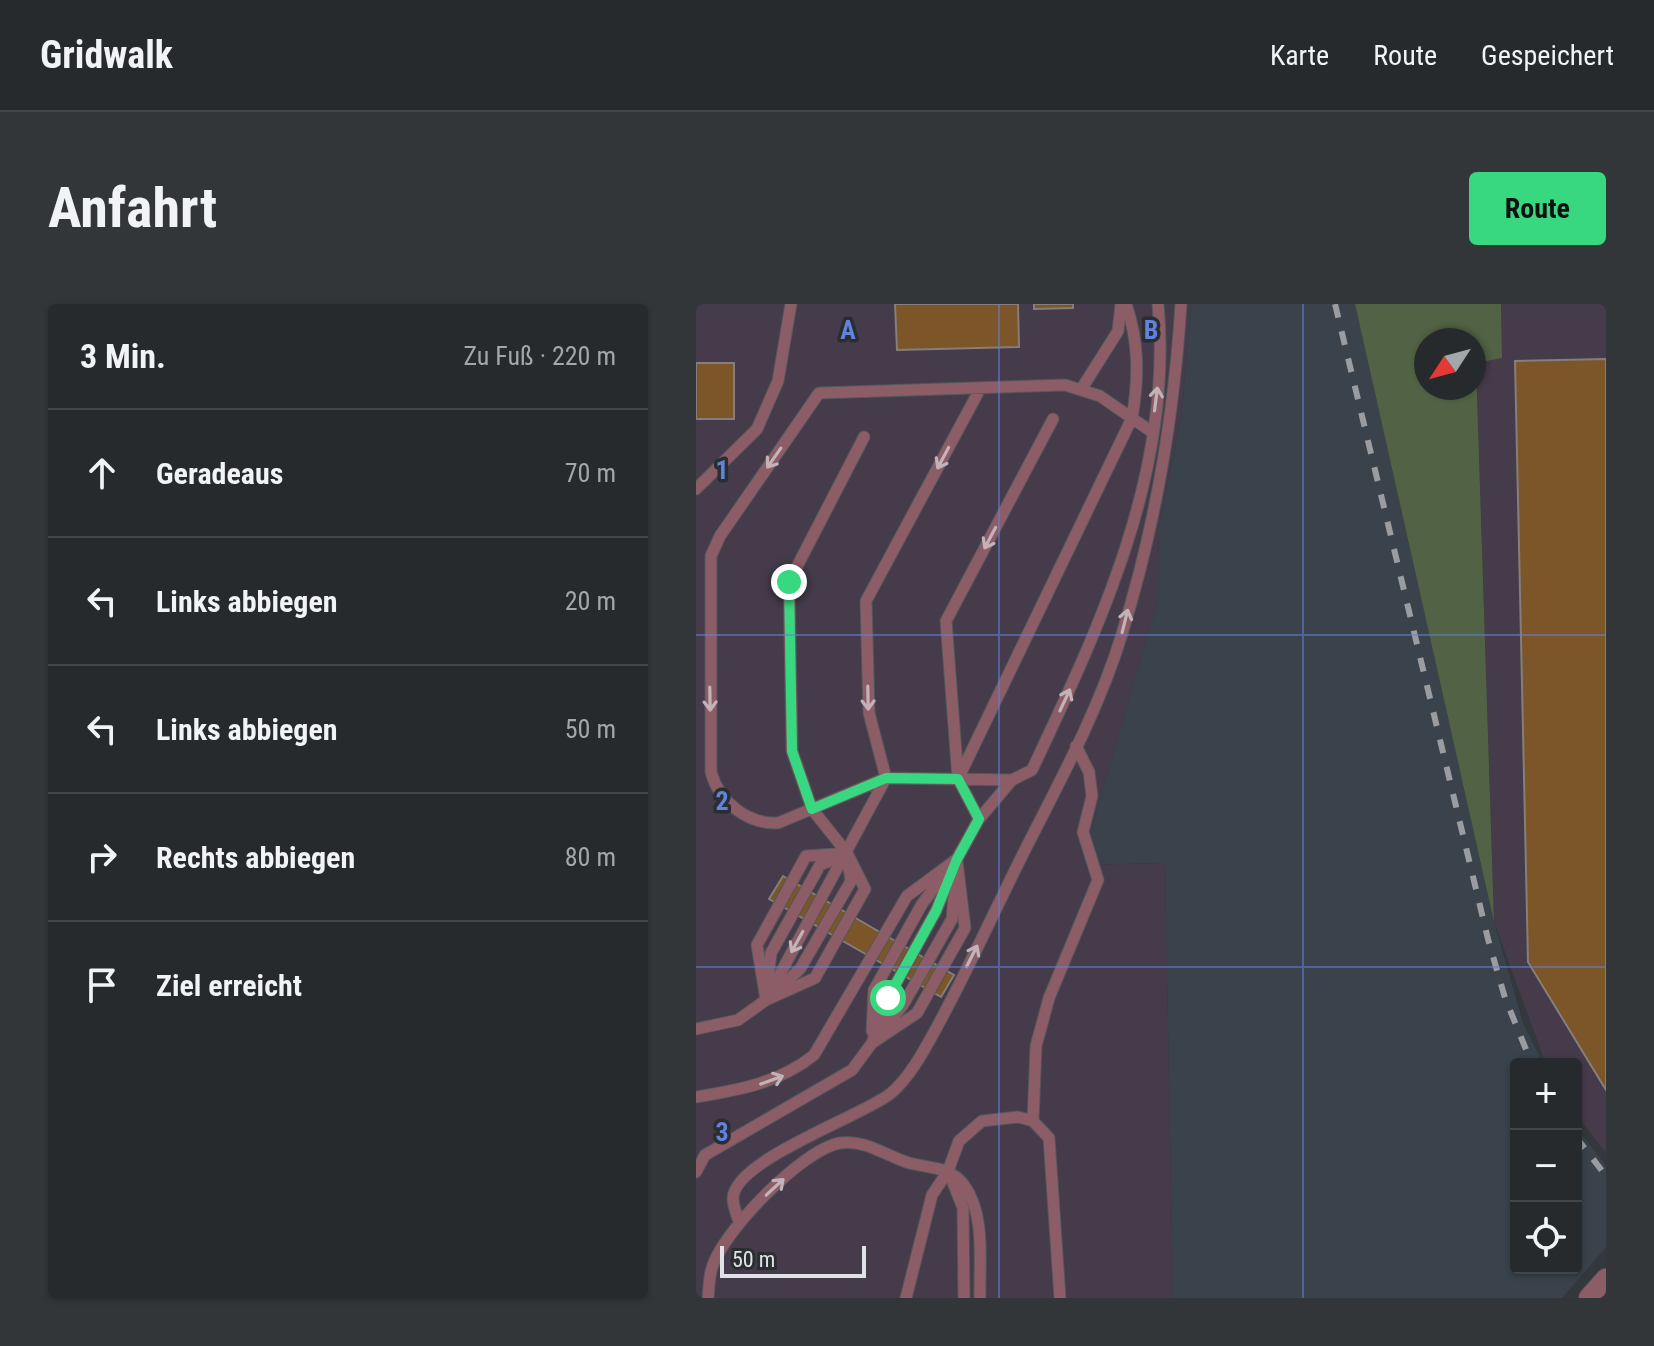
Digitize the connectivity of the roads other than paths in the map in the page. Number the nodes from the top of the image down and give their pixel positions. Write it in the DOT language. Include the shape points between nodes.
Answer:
graph roads {
  1 [pos="791,304"];
  2 [pos="1123,304"];
  3 [pos="1158,304"];
  4 [pos="1181,304"];
  5 [pos="1082,388"];
  6 [pos="980,389"];
  7 [pos="1132,418"];
  8 [pos="1053,419"];
  9 [pos="1152,432"];
  10 [pos="864,437"];
  11 [pos="696,489"];
  12 [pos="1076,746"];
  13 [pos="886,778"];
  14 [pos="958,779"];
  15 [pos="1012,780"];
  16 [pos="812,809"];
  17 [pos="979,819"];
  18 [pos="847,853"];
  19 [pos="957,859"];
  20 [pos="766,1000"];
  21 [pos="696,1029"];
  22 [pos="872,1043"];
  23 [pos="696,1097"];
  24 [pos="1033,1121"];
  25 [pos="948,1171"];
  26 [pos="696,1172"];
  27 [pos="739,1222"];
  28 [pos="1606,1279"];
  29 [pos="708,1298"];
  30 [pos="906,1298"];
  31 [pos="964,1298"];
  32 [pos="980,1298"];
  33 [pos="1060,1298"];
  34 [pos="1589,1298"];
  1 -- 11 [label="lane" via="778,381 757,429"];
  2 -- 5 [label="lane" via="1118,331"];
  2 -- 7 [label="lane" via="1136,336 1138,389"];
  9 -- 3 [label="lane, one-way" via="1160,353"];
  12 -- 4 [label="lane, one-way" via="1121,636 1144,548 1173,409"];
  5 -- 6 [label="lane"];
  5 -- 7 [label="lane"];
  6 -- 13 [label="lane, one-way" via="866,601 869,713"];
  6 -- 16 [label="lane, one-way" via="819,393 711,556 715,785 727,802 760,824 778,823"];
  7 -- 9 [label="lane"];
  7 -- 14 [label="lane"];
  8 -- 14 [label="lane, one-way" via="946,621"];
  15 -- 9 [label="lane, one-way" via="1032,770 1100,625"];
  10 -- 16 [label="lane" via="789,582 792,751"];
  12 -- 24 [label="lane" via="1089,772 1092,796 1083,832 1098,880 1049,998 1036,1046"];
  27 -- 12 [label="lane, one-way" via="732,1197 740,1179 755,1166 892,1092 937,1025"];
  13 -- 14 [label="lane"];
  13 -- 16 [label="lane"];
  13 -- 18 [label="lane"];
  14 -- 15 [label="lane"];
  14 -- 17 [label="lane"];
  15 -- 17 [label="lane"];
  16 -- 18 [label="lane"];
  17 -- 19 [label="lane"];
  18 -- 20 [label="lane, one-way" via="851,881 800,969"];
  18 -- 20 [label="lane" via="865,889 815,978"];
  18 -- 20 [label="lane" via="806,856 757,945"];
  19 -- 22 [label="lane" via="952,919 903,1005"];
  19 -- 22 [label="lane" via="922,904 874,990"];
  23 -- 19 [label="lane, one-way" via="793,1072 814,1055 907,896"];
  20 -- 21 [label="lane" via="738,1020"];
  22 -- 26 [label="lane" via="852,1070 715,1148"];
  24 -- 25 [label="lane" via="982,1121 959,1141"];
  24 -- 33 [label="lane" via="1049,1138"];
  27 -- 25 [label="lane, one-way" via="794,1169 839,1143 867,1145"];
  25 -- 30 [label="lane" via="932,1195"];
  25 -- 31 [label="lane" via="963,1208"];
  25 -- 32 [label="lane" via="964,1184 977,1213"];
  27 -- 29 [label="lane" via="712,1267"];
  28 -- 34 [label="street"];
}
